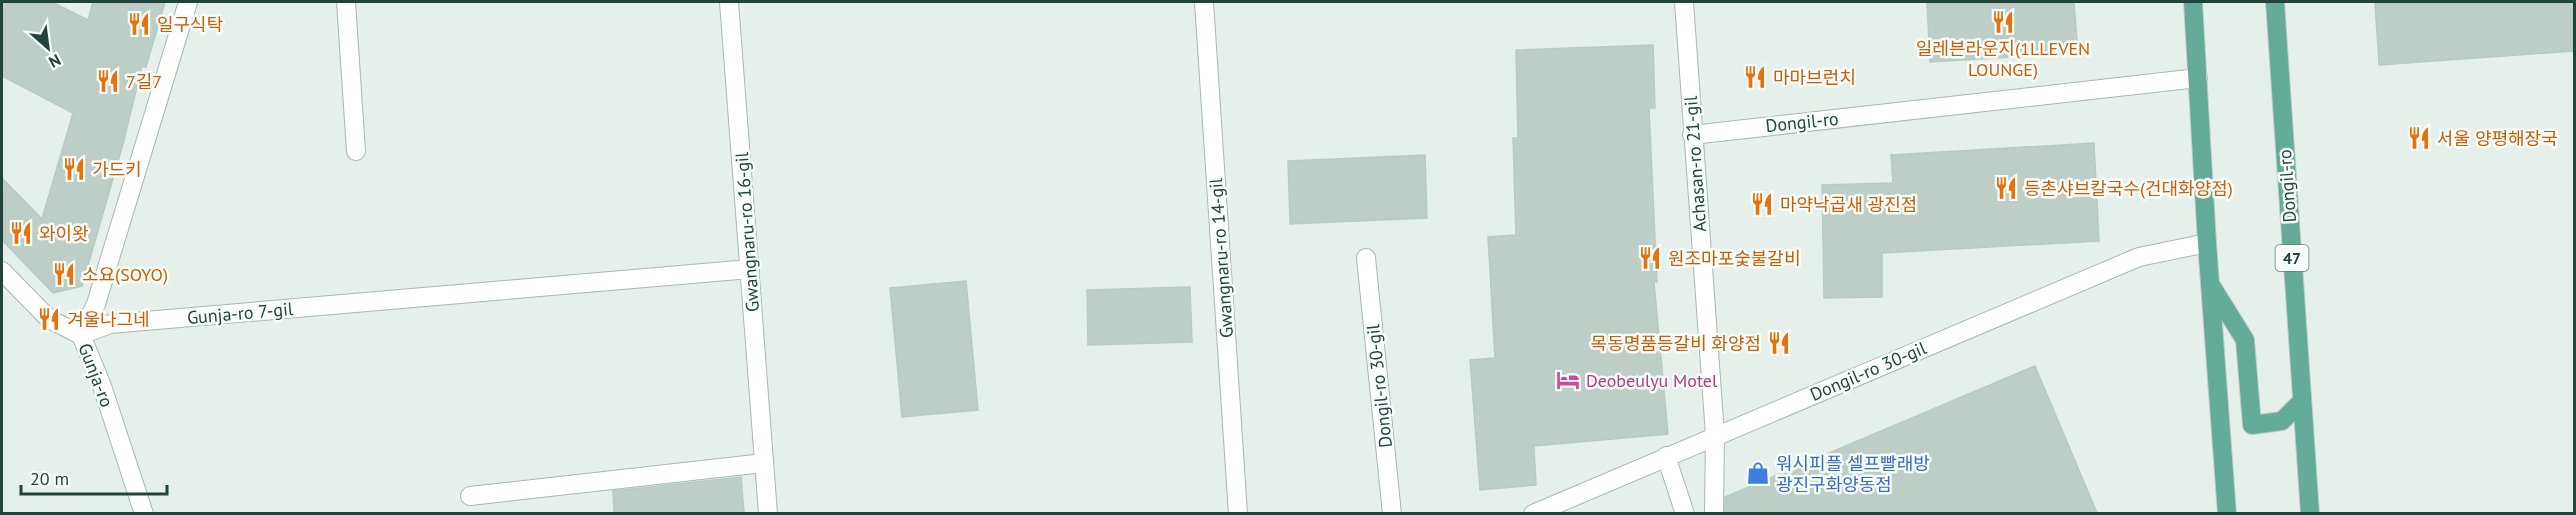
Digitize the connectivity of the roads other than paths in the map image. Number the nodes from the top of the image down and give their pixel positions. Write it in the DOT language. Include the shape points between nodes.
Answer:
graph roads {
  1 [pos="188,2"];
  2 [pos="346,2"];
  3 [pos="729,2"];
  4 [pos="1204,2"];
  5 [pos="1684,2"];
  6 [pos="2193,2"];
  7 [pos="2275,2"];
  8 [pos="2198,78"];
  9 [pos="1692,135"];
  10 [pos="356,151"];
  11 [pos="2207,243"];
  12 [pos="1365,258"];
  13 [pos="750,270"];
  14 [pos="2,271"];
  15 [pos="2210,282"];
  16 [pos="81,335"];
  17 [pos="2302,401"];
  18 [pos="1715,435"];
  19 [pos="1666,456"];
  20 [pos="764,463"];
  21 [pos="470,496"];
  22 [pos="144,513"];
  23 [pos="768,513"];
  24 [pos="1238,513"];
  25 [pos="1392,513"];
  26 [pos="1533,513"];
  27 [pos="1685,513"];
  28 [pos="1714,513"];
  29 [pos="2227,513"];
  30 [pos="2310,513"];
  1 -- 16 [label="street" via="96,304"];
  2 -- 10 [label="street"];
  3 -- 13 [label="street, Gwangnaru-ro 16-gil"];
  4 -- 24 [label="street, Gwangnaru-ro 14-gil"];
  5 -- 9 [label="street, Achasan-ro 21-gil"];
  6 -- 8 [label="main road"];
  7 -- 17 [label="main road, Dongil-ro / 47"];
  8 -- 9 [label="street, Dongil-ro"];
  8 -- 11 [label="main road"];
  9 -- 18 [label="street, Achasan-ro 21-gil"];
  11 -- 15 [label="main road"];
  11 -- 18 [label="street, Dongil-ro 30-gil" via="2139,257"];
  12 -- 25 [label="street, Dongil-ro 30-gil"];
  13 -- 16 [label="street, Gunja-ro 7-gil" via="110,324"];
  13 -- 20 [label="street, Gwangnaru-ro 16-gil"];
  14 -- 16 [label="street, Gunja-ro" via="49,319"];
  15 -- 17 [label="main road" via="2245,340 2252,425 2282,421"];
  15 -- 29 [label="main road"];
  16 -- 22 [label="street, Gunja-ro"];
  17 -- 30 [label="main road, Dongil-ro / 47"];
  18 -- 19 [label="street, Dongil-ro 30-gil"];
  18 -- 28 [label="street, Achasan-ro 21-gil"];
  19 -- 26 [label="street, Dongil-ro 30-gil"];
  19 -- 27 [label="street"];
  20 -- 21 [label="street"];
  20 -- 23 [label="street, Gwangnaru-ro 16-gil"];
}
